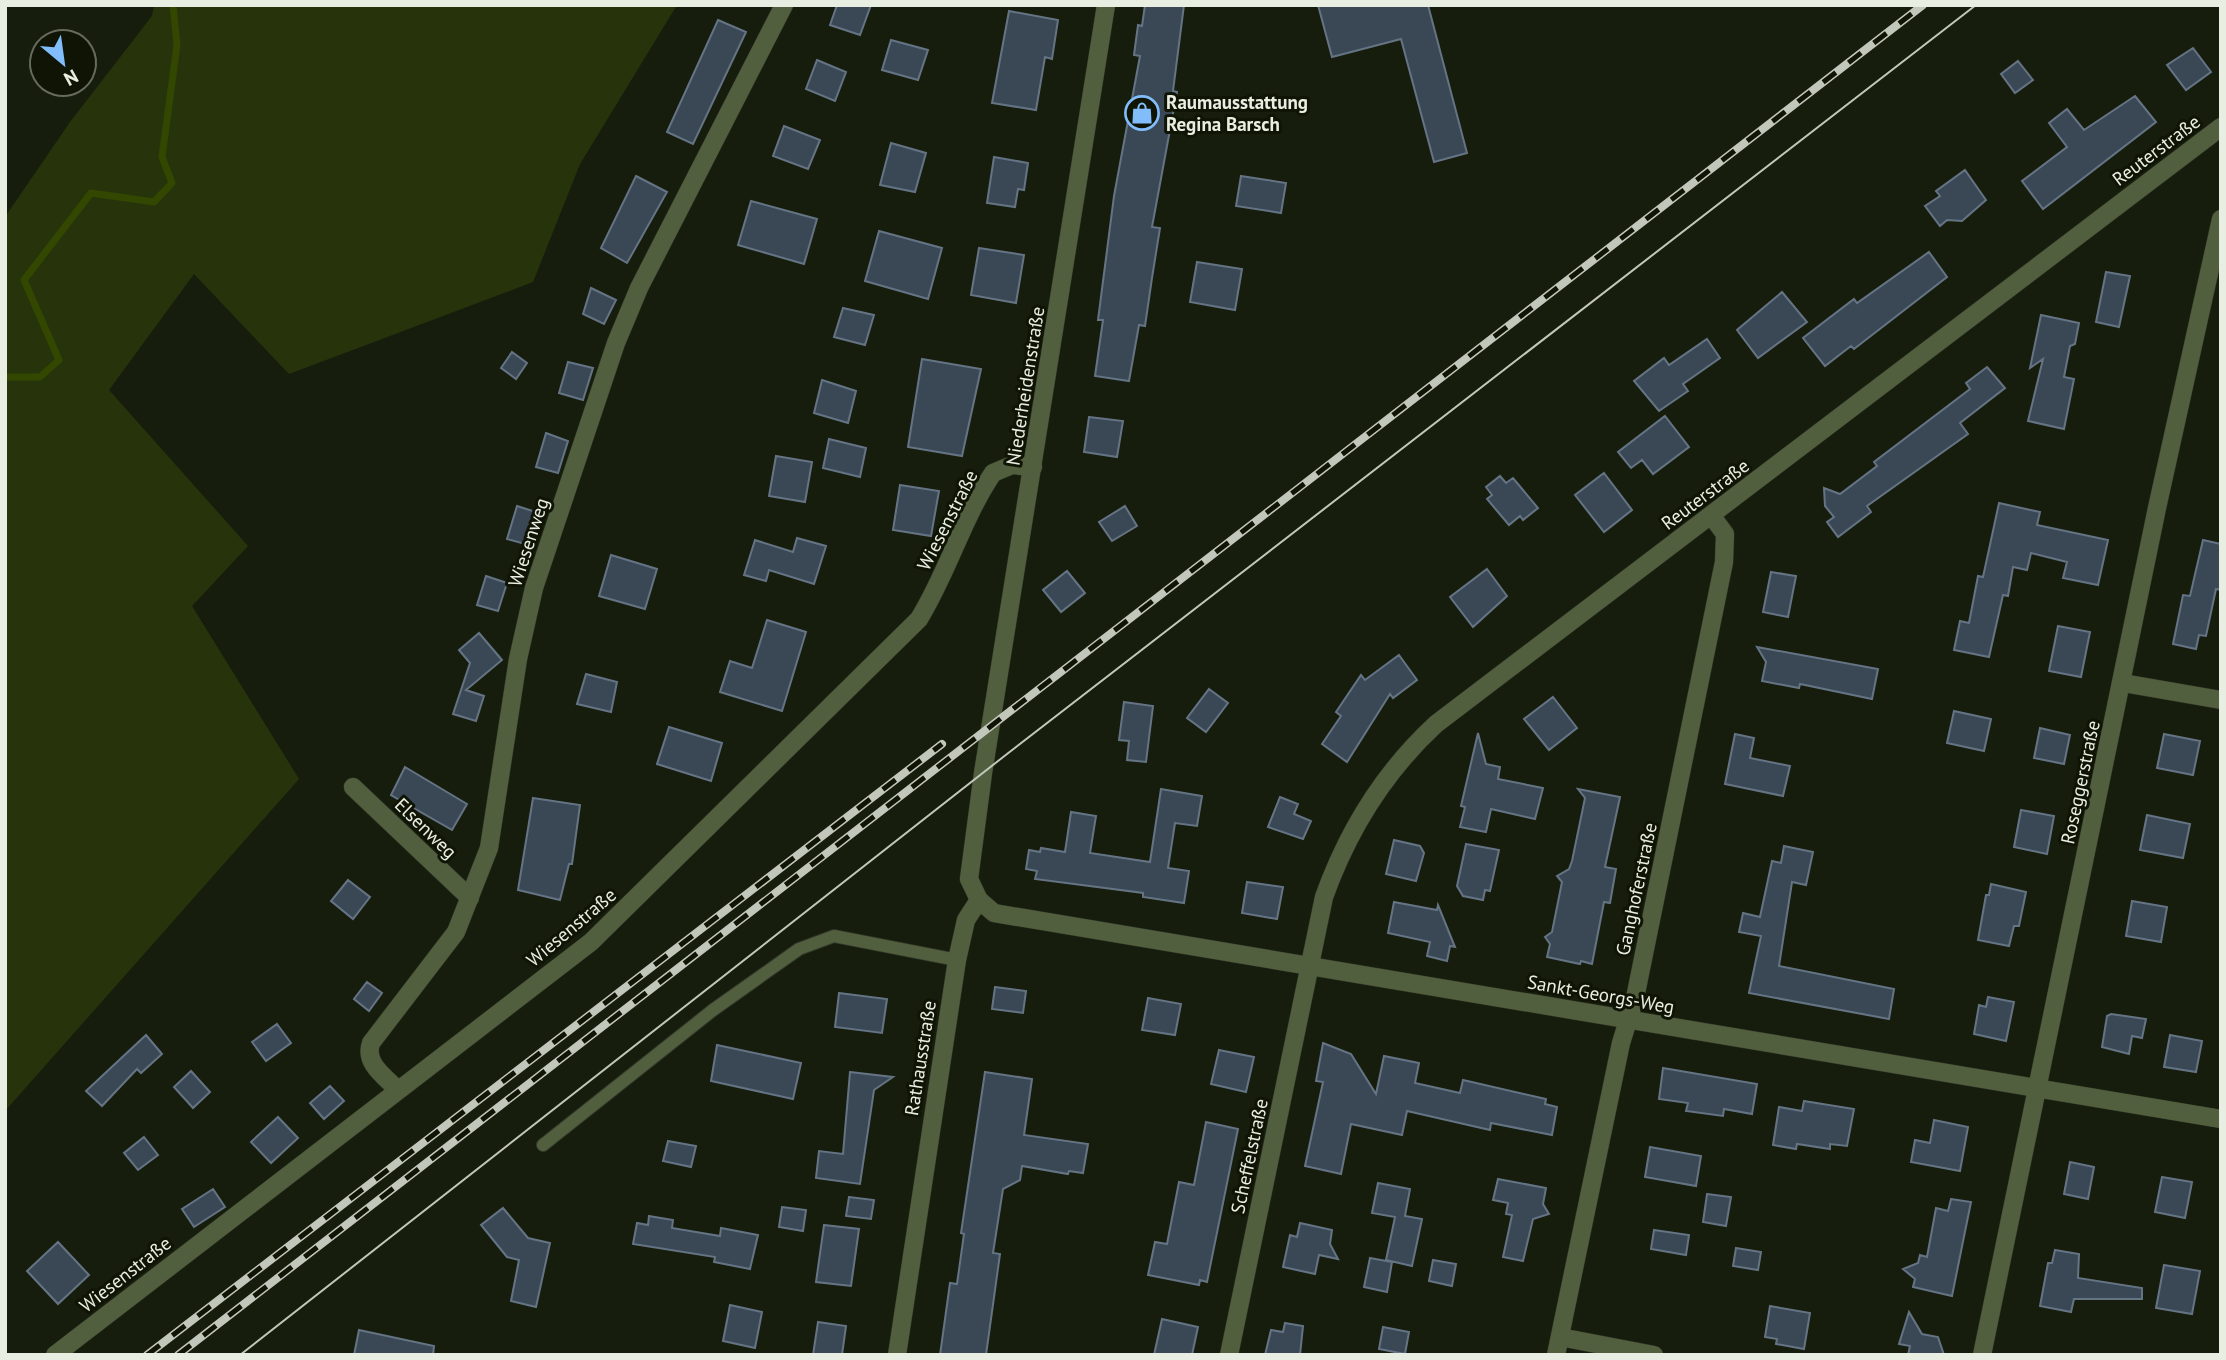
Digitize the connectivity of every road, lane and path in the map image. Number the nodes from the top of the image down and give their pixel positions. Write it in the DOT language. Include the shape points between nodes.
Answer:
graph roads {
  1 [pos="784,5"];
  2 [pos="1106,5"];
  3 [pos="2221,128"];
  4 [pos="2221,219"];
  5 [pos="1033,467"];
  6 [pos="1712,514"];
  7 [pos="2123,683"];
  8 [pos="2221,700"];
  9 [pos="353,787"];
  10 [pos="470,898"];
  11 [pos="979,901"];
  12 [pos="957,960"];
  13 [pos="1310,966"];
  14 [pos="1627,1020"];
  15 [pos="2037,1088"];
  16 [pos="397,1089"];
  17 [pos="2221,1119"];
  18 [pos="543,1145"];
  19 [pos="1558,1346"];
  20 [pos="55,1355"];
  21 [pos="897,1355"];
  22 [pos="1229,1355"];
  23 [pos="1654,1355"];
  24 [pos="1982,1355"];
  1 -- 10 [label="street, Wiesenweg" via="639,288 616,343 534,588 518,659 489,848"];
  2 -- 5 [label="street, Niederheidenstraße"];
  3 -- 6 [label="street, Reuterstraße"];
  4 -- 7 [label="street, Roseggerstraße"];
  5 -- 11 [label="street, Niederheidenstraße" via="969,879"];
  5 -- 16 [label="street, Wiesenstraße" via="1012,466 993,473 919,619 640,896 592,942"];
  6 -- 13 [label="street, Reuterstraße" via="1406,751 1361,813 1338,860 1324,897"];
  6 -- 14 [label="street, Ganghoferstraße" via="1725,534 1724,562"];
  7 -- 8 [label="street"];
  7 -- 15 [label="street, Roseggerstraße"];
  9 -- 10 [label="street, Elsenweg"];
  10 -- 16 [label="street, Wiesenweg" via="456,932 371,1043 369,1060"];
  11 -- 12 [label="street, Rathausstraße" via="966,920"];
  11 -- 13 [label="street, Sankt-Georgs-Weg" via="994,913"];
  12 -- 18 [label="lane" via="834,936 799,948 703,1017"];
  12 -- 21 [label="street, Rathausstraße"];
  13 -- 14 [label="street, Sankt-Georgs-Weg"];
  13 -- 22 [label="street, Scheffelstraße"];
  14 -- 15 [label="street, Sankt-Georgs-Weg"];
  14 -- 19 [label="street, Ganghoferstraße"];
  15 -- 17 [label="street, Sankt-Georgs-Weg"];
  15 -- 24 [label="street, Roseggerstraße"];
  16 -- 20 [label="street, Wiesenstraße"];
  19 -- 23 [label="street"];
}
